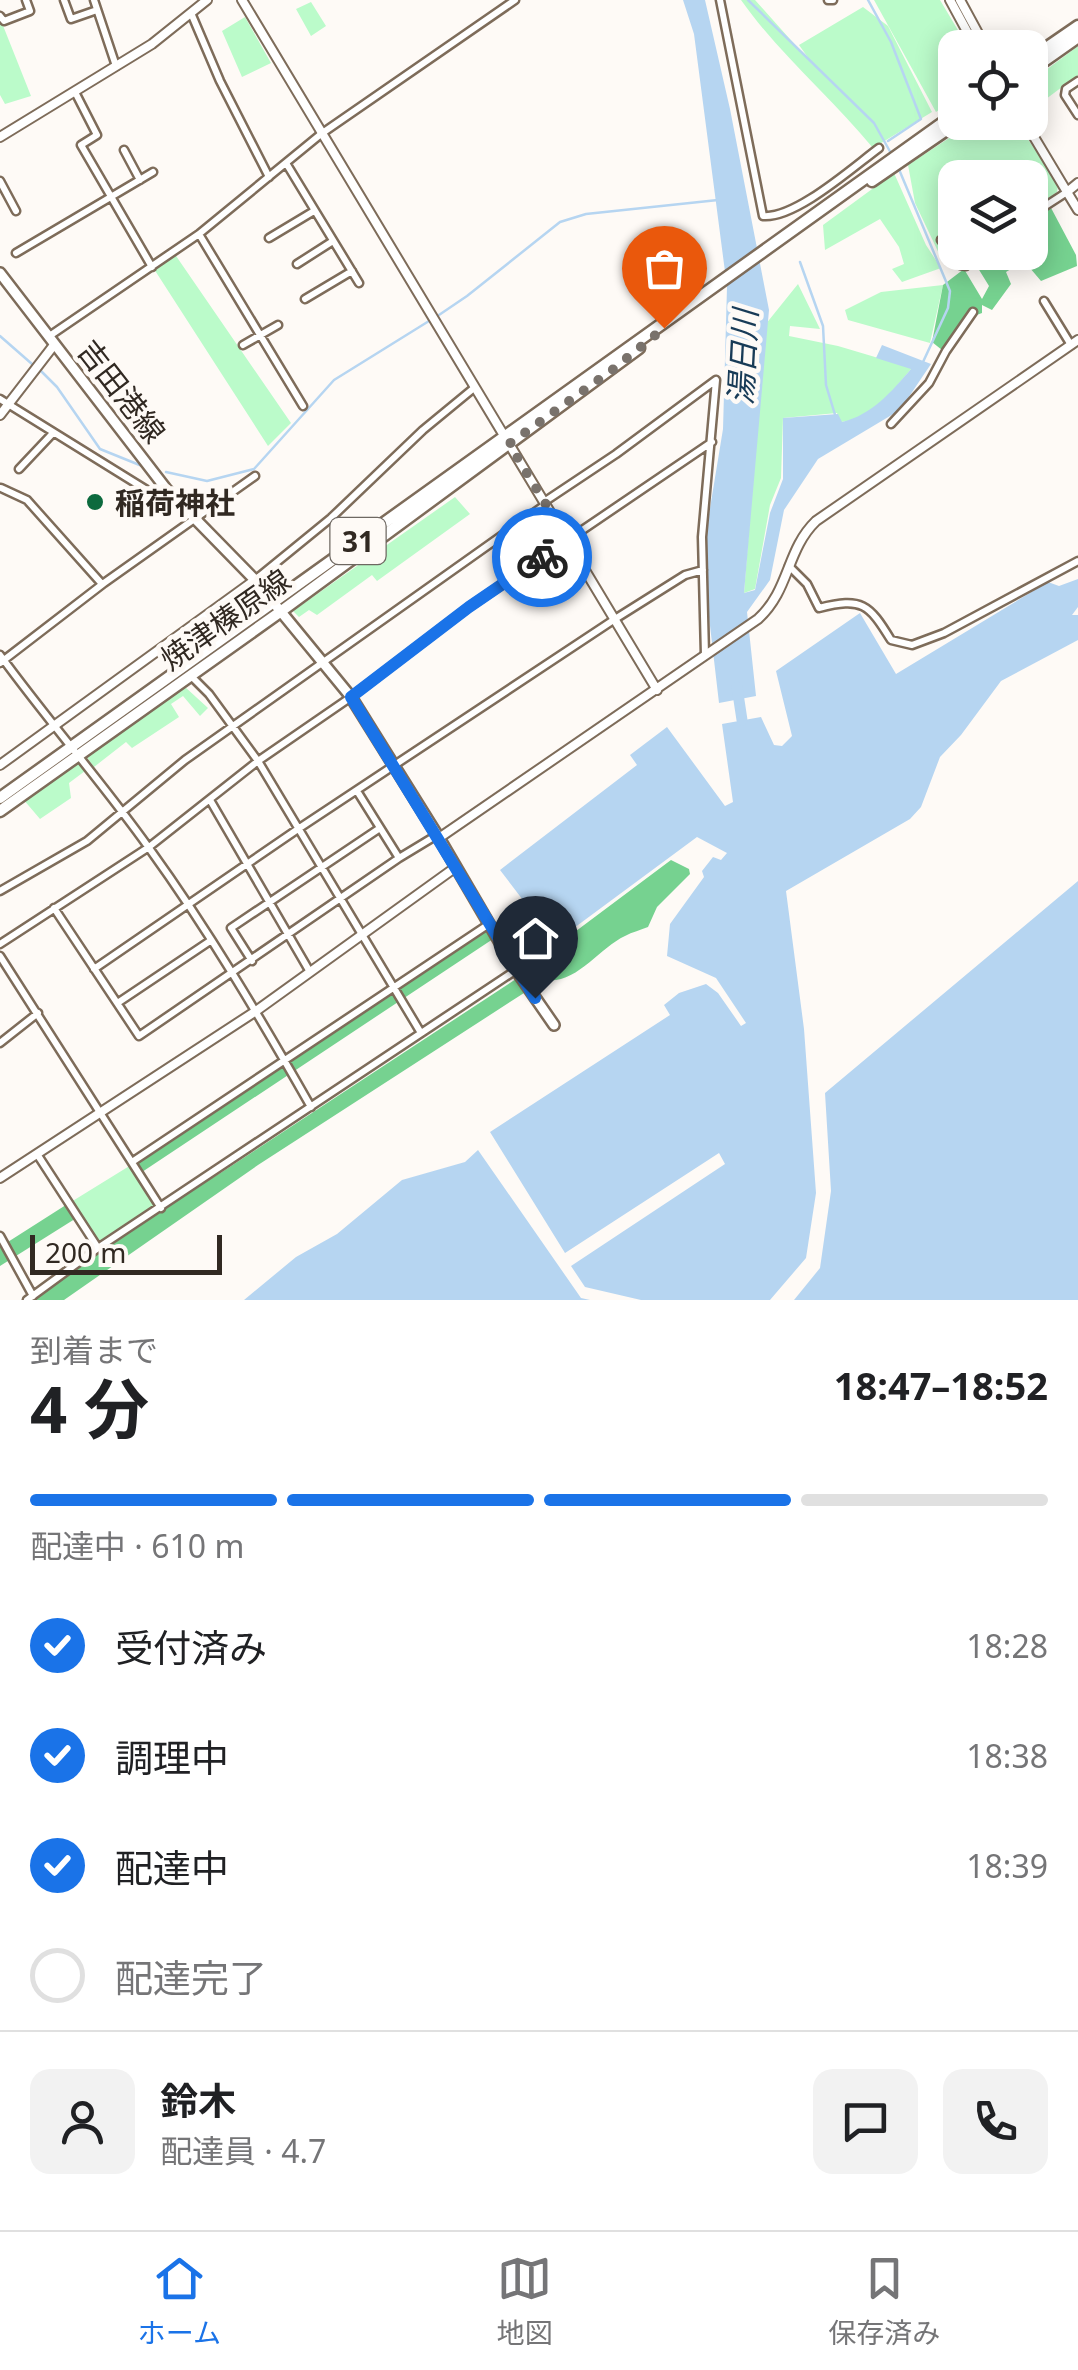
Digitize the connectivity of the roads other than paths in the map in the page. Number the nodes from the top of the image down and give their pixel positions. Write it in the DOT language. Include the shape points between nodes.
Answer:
graph roads {
  1 [pos="26,0"];
  2 [pos="64,0"];
  3 [pos="94,0"];
  4 [pos="207,0"];
  5 [pos="242,0"];
  6 [pos="515,0"];
  7 [pos="720,0"];
  8 [pos="950,0"];
  9 [pos="960,0"];
  10 [pos="97,10"];
  11 [pos="191,13"];
  12 [pos="0,16"];
  13 [pos="1078,26"];
  14 [pos="966,30"];
  15 [pos="976,30"];
  16 [pos="1078,37"];
  17 [pos="1048,47"];
  18 [pos="1048,58"];
  19 [pos="116,66"];
  20 [pos="1078,80"];
  21 [pos="76,92"];
  22 [pos="1078,115"];
  23 [pos="938,128"];
  24 [pos="321,134"];
  25 [pos="938,135"];
  26 [pos="0,137"];
  27 [pos="1036,140"];
  28 [pos="879,148"];
  29 [pos="124,150"];
  30 [pos="907,154"];
  31 [pos="286,163"];
  32 [pos="153,172"];
  33 [pos="269,176"];
  34 [pos="140,180"];
  35 [pos="0,181"];
  36 [pos="1078,183"];
  37 [pos="1067,192"];
  38 [pos="110,196"];
  39 [pos="1048,204"];
  40 [pos="314,210"];
  41 [pos="1078,210"];
  42 [pos="16,211"];
  43 [pos="199,234"];
  44 [pos="269,238"];
  45 [pos="334,241"];
  46 [pos="16,253"];
  47 [pos="297,264"];
  48 [pos="152,267"];
  49 [pos="352,271"];
  50 [pos="0,273"];
  51 [pos="359,283"];
  52 [pos="305,299"];
  53 [pos="1044,301"];
  54 [pos="973,312"];
  55 [pos="278,325"];
  56 [pos="260,335"];
  57 [pos="51,341"];
  58 [pos="1074,342"];
  59 [pos="243,345"];
  60 [pos="474,388"];
  61 [pos="4,402"];
  62 [pos="303,406"];
  63 [pos="0,415"];
  64 [pos="891,424"];
  65 [pos="53,433"];
  66 [pos="507,440"];
  67 [pos="712,442"];
  68 [pos="19,469"];
  69 [pos="255,476"];
  70 [pos="2,488"];
  71 [pos="168,490"];
  72 [pos="544,503"];
  73 [pos="194,518"];
  74 [pos="567,539"];
  75 [pos="1078,561"];
  76 [pos="790,566"];
  77 [pos="703,570"];
  78 [pos="255,580"];
  79 [pos="102,584"];
  80 [pos="276,607"];
  81 [pos="615,618"];
  82 [pos="706,654"];
  83 [pos="1,660"];
  84 [pos="322,662"];
  85 [pos="189,674"];
  86 [pos="657,690"];
  87 [pos="351,697"];
  88 [pos="56,726"];
  89 [pos="234,726"];
  90 [pos="74,750"];
  91 [pos="258,762"];
  92 [pos="0,766"];
  93 [pos="394,766"];
  94 [pos="357,791"];
  95 [pos="0,798"];
  96 [pos="210,800"];
  97 [pos="0,811"];
  98 [pos="123,813"];
  99 [pos="380,828"];
  100 [pos="298,829"];
  101 [pos="438,836"];
  102 [pos="149,848"];
  103 [pos="400,858"];
  104 [pos="248,864"];
  105 [pos="322,867"];
  106 [pos="456,867"];
  107 [pos="0,891"];
  108 [pos="340,897"];
  109 [pos="269,902"];
  110 [pos="189,906"];
  111 [pos="54,908"];
  112 [pos="489,924"];
  113 [pos="288,934"];
  114 [pos="363,936"];
  115 [pos="210,941"];
  116 [pos="0,944"];
  117 [pos="0,956"];
  118 [pos="252,961"];
  119 [pos="94,969"];
  120 [pos="516,970"];
  121 [pos="311,973"];
  122 [pos="233,975"];
  123 [pos="395,987"];
  124 [pos="119,1002"];
  125 [pos="256,1011"];
  126 [pos="38,1013"];
  127 [pos="554,1025"];
  128 [pos="421,1034"];
  129 [pos="0,1043"];
  130 [pos="284,1060"];
  131 [pos="311,1107"];
  132 [pos="102,1113"];
  133 [pos="37,1154"];
  134 [pos="132,1162"];
  135 [pos="0,1178"];
  136 [pos="161,1208"];
  137 [pos="0,1236"];
  138 [pos="98,1248"];
  139 [pos="30,1298"];
  1 -- 12 [label="street" via="30,11 4,21"];
  2 -- 10 [label="street" via="70,19"];
  3 -- 10 [label="street"];
  4 -- 11 [label="street"];
  5 -- 24 [label="street"];
  6 -- 24 [label="street"];
  7 -- 28 [label="street" via="763,216 799,205"];
  8 -- 14 [label="street"];
  9 -- 15 [label="street"];
  10 -- 19 [label="street"];
  11 -- 19 [label="street"];
  11 -- 33 [label="street"];
  13 -- 17 [label="main road"];
  16 -- 18 [label="main road"];
  19 -- 21 [label="street"];
  20 -- 22 [label="street" via="1065,95"];
  21 -- 26 [label="street"];
  21 -- 38 [label="street" via="97,135 81,145"];
  23 -- 30 [label="main road, 焼津榛原線 / 31"];
  24 -- 31 [label="street"];
  24 -- 60 [label="street"];
  25 -- 30 [label="main road, 焼津榛原線 / 31"];
  27 -- 37 [label="street"];
  29 -- 34 [label="street"];
  30 -- 66 [label="main road, 焼津榛原線 / 31" via="799,225 611,371"];
  31 -- 33 [label="street"];
  31 -- 40 [label="street"];
  32 -- 34 [label="street"];
  33 -- 43 [label="street"];
  34 -- 38 [label="street"];
  35 -- 42 [label="street"];
  36 -- 37 [label="street"];
  37 -- 39 [label="street"];
  37 -- 41 [label="street"];
  38 -- 46 [label="street"];
  38 -- 48 [label="street"];
  40 -- 44 [label="street"];
  40 -- 45 [label="street"];
  43 -- 48 [label="street"];
  43 -- 56 [label="street"];
  45 -- 47 [label="street"];
  45 -- 49 [label="street"];
  48 -- 57 [label="street"];
  49 -- 51 [label="street"];
  49 -- 52 [label="street"];
  50 -- 57 [label="main road, 吉田港線"];
  53 -- 58 [label="street"];
  54 -- 64 [label="street" via="929,384"];
  55 -- 56 [label="street"];
  56 -- 59 [label="street"];
  56 -- 62 [label="street"];
  57 -- 61 [label="street"];
  57 -- 71 [label="main road, 吉田港線"];
  58 -- 76 [label="street" via="816,521"];
  60 -- 66 [label="street"];
  60 -- 78 [label="street"];
  61 -- 63 [label="street"];
  61 -- 65 [label="street"];
  65 -- 68 [label="street"];
  65 -- 71 [label="street" via="158,497"];
  66 -- 72 [label="street"];
  66 -- 80 [label="main road, 焼津榛原線 / 31"];
  67 -- 72 [label="street" via="716,380"];
  67 -- 74 [label="street"];
  67 -- 77 [label="street"];
  69 -- 73 [label="street"];
  70 -- 79 [label="street" via="28,500"];
  71 -- 73 [label="main road, 吉田港線"];
  72 -- 74 [label="street"];
  72 -- 84 [label="street"];
  73 -- 78 [label="main road, 吉田港線"];
  73 -- 79 [label="street"];
  74 -- 81 [label="street"];
  74 -- 87 [label="street"];
  75 -- 76 [label="street" via="912,646 891,640 872,609 848,601 819,608"];
  76 -- 82 [label="street" via="774,604"];
  77 -- 81 [label="street"];
  77 -- 82 [label="street"];
  78 -- 80 [label="main road, 吉田港線"];
  78 -- 88 [label="street"];
  79 -- 83 [label="street"];
  80 -- 84 [label="main road, 吉田港線"];
  80 -- 85 [label="main road, 焼津榛原線 / 31"];
  80 -- 90 [label="main road, 焼津榛原線 / 31"];
  81 -- 86 [label="street"];
  81 -- 93 [label="street"];
  82 -- 86 [label="street"];
  83 -- 88 [label="street"];
  84 -- 87 [label="main road, 吉田港線"];
  84 -- 89 [label="street"];
  85 -- 89 [label="street"];
  85 -- 90 [label="main road, 焼津榛原線 / 31"];
  86 -- 101 [label="street"];
  87 -- 91 [label="street"];
  87 -- 93 [label="main road, 吉田港線"];
  88 -- 90 [label="street"];
  88 -- 92 [label="street"];
  89 -- 91 [label="street"];
  89 -- 98 [label="street"];
  90 -- 95 [label="main road, 焼津榛原線 / 31"];
  90 -- 97 [label="main road, 焼津榛原線 / 31"];
  90 -- 98 [label="street"];
  91 -- 96 [label="street"];
  91 -- 100 [label="street"];
  93 -- 94 [label="street"];
  93 -- 101 [label="main road, 吉田港線"];
  94 -- 99 [label="street"];
  94 -- 100 [label="street"];
  96 -- 102 [label="street"];
  96 -- 104 [label="street"];
  98 -- 102 [label="street"];
  98 -- 107 [label="street"];
  99 -- 103 [label="street"];
  99 -- 105 [label="street"];
  100 -- 104 [label="street"];
  100 -- 105 [label="street"];
  101 -- 103 [label="street"];
  101 -- 106 [label="main road, 吉田港線"];
  102 -- 110 [label="street"];
  102 -- 111 [label="street"];
  103 -- 108 [label="street"];
  104 -- 109 [label="street"];
  104 -- 110 [label="street"];
  105 -- 108 [label="street"];
  105 -- 109 [label="street"];
  106 -- 112 [label="main road, 吉田港線"];
  106 -- 114 [label="street"];
  108 -- 113 [label="street"];
  108 -- 114 [label="street"];
  109 -- 113 [label="street"];
  109 -- 118 [label="street" via="231,928"];
  110 -- 115 [label="street"];
  110 -- 119 [label="street"];
  111 -- 116 [label="street"];
  111 -- 119 [label="street"];
  112 -- 120 [label="main road, 吉田港線"];
  112 -- 123 [label="street"];
  113 -- 118 [label="street"];
  113 -- 121 [label="street"];
  114 -- 121 [label="street"];
  114 -- 123 [label="street"];
  115 -- 122 [label="street"];
  115 -- 124 [label="street"];
  117 -- 126 [label="street"];
  118 -- 122 [label="street"];
  119 -- 124 [label="street"];
  120 -- 127 [label="main road, 吉田港線"];
  120 -- 128 [label="street"];
  121 -- 125 [label="street"];
  122 -- 124 [label="street" via="140,1036"];
  122 -- 125 [label="street"];
  123 -- 128 [label="street"];
  123 -- 130 [label="street"];
  125 -- 130 [label="street"];
  125 -- 132 [label="street"];
  126 -- 129 [label="street"];
  126 -- 132 [label="street"];
  128 -- 131 [label="street"];
  130 -- 131 [label="street"];
  130 -- 134 [label="street"];
  131 -- 136 [label="street"];
  132 -- 133 [label="street"];
  132 -- 134 [label="street"];
  133 -- 135 [label="street"];
  133 -- 138 [label="street"];
  134 -- 136 [label="street"];
  136 -- 138 [label="street"];
  137 -- 139 [label="street"];
  138 -- 139 [label="street"];
}
